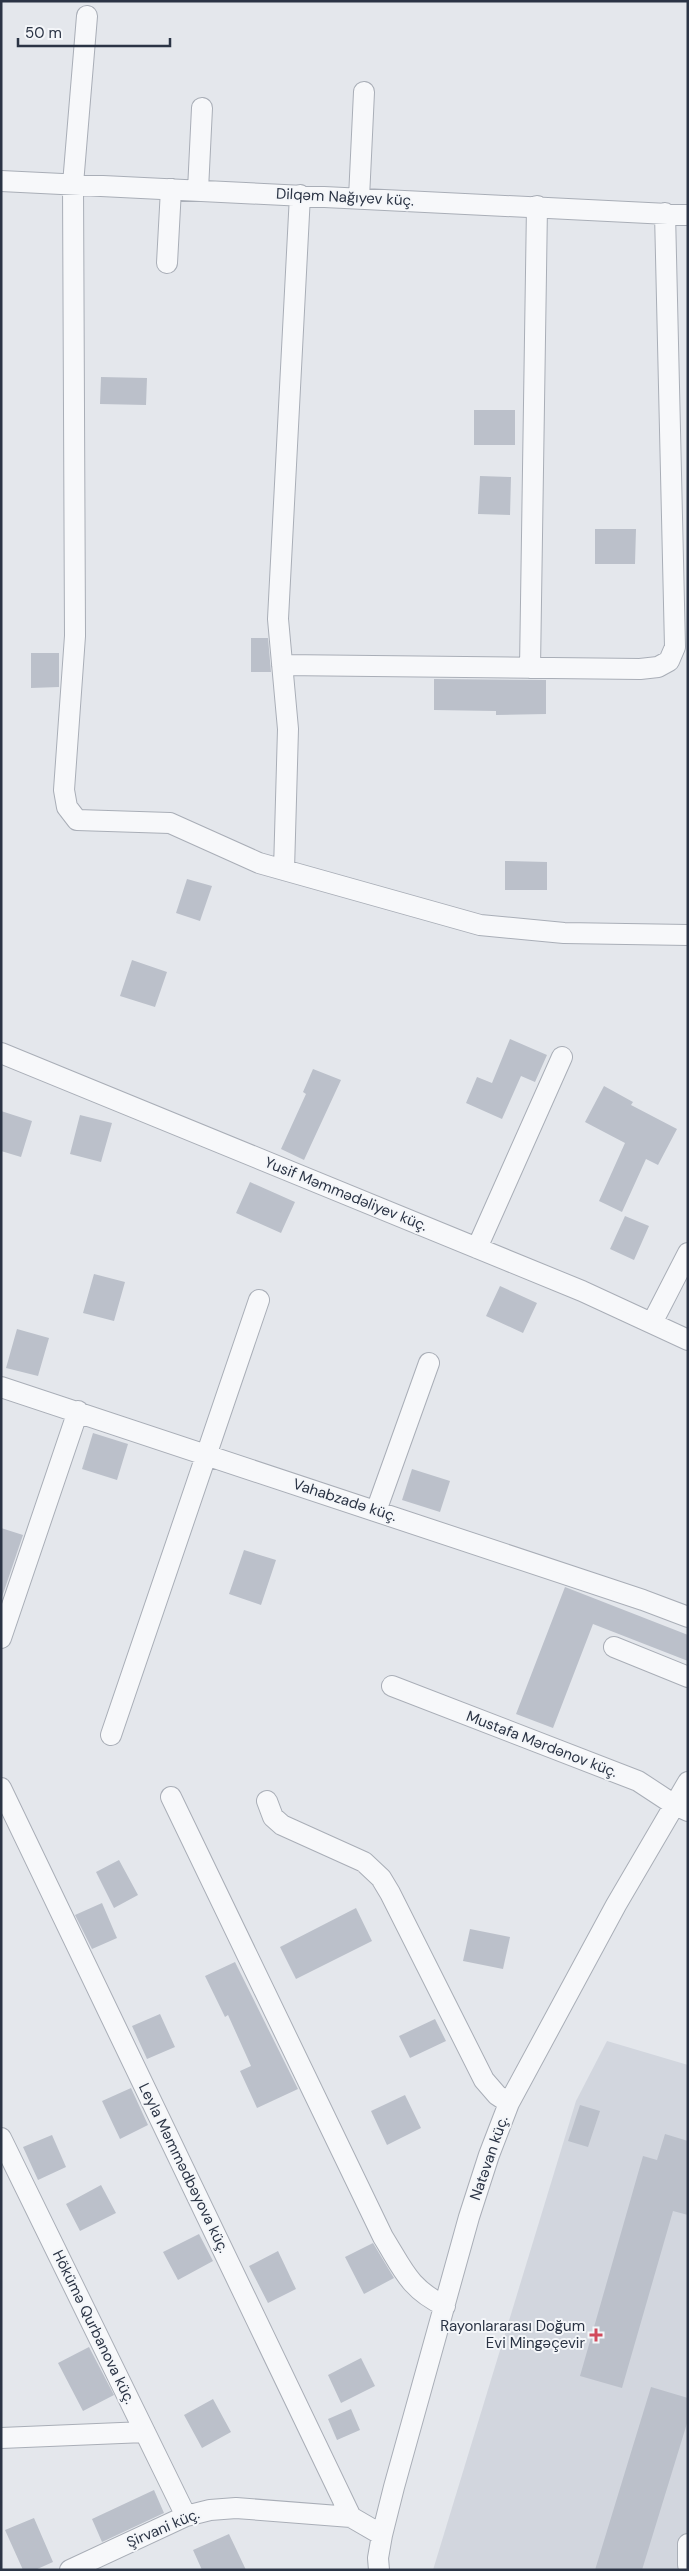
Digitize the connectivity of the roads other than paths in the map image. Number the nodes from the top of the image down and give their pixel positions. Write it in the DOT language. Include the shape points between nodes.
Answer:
graph roads {
  1 [pos="87,16"];
  2 [pos="364,92"];
  3 [pos="202,108"];
  4 [pos="1,181"];
  5 [pos="73,184"];
  6 [pos="171,189"];
  7 [pos="198,190"];
  8 [pos="300,195"];
  9 [pos="359,198"];
  10 [pos="538,206"];
  11 [pos="665,213"];
  12 [pos="688,215"];
  13 [pos="167,263"];
  14 [pos="282,665"];
  15 [pos="530,668"];
  16 [pos="284,870"];
  17 [pos="688,935"];
  18 [pos="1,1054"];
  19 [pos="562,1057"];
  20 [pos="477,1248"];
  21 [pos="688,1253"];
  22 [pos="259,1300"];
  23 [pos="652,1323"];
  24 [pos="688,1340"];
  25 [pos="429,1363"];
  26 [pos="1,1387"];
  27 [pos="78,1411"];
  28 [pos="207,1454"];
  29 [pos="376,1511"];
  30 [pos="688,1617"];
  31 [pos="1,1638"];
  32 [pos="614,1647"];
  33 [pos="688,1677"];
  34 [pos="392,1686"];
  35 [pos="111,1734"];
  36 [pos="688,1782"];
  37 [pos="1,1788"];
  38 [pos="171,1797"];
  39 [pos="267,1801"];
  40 [pos="681,1808"];
  41 [pos="509,2103"];
  42 [pos="1,2138"];
  43 [pos="445,2306"];
  44 [pos="145,2432"];
  45 [pos="1,2438"];
  46 [pos="186,2516"];
  47 [pos="351,2517"];
  48 [pos="382,2535"];
  49 [pos="688,2544"];
  50 [pos="688,2565"];
  51 [pos="70,2570"];
  52 [pos="379,2570"];
  1 -- 5 [label="street"];
  2 -- 9 [label="street"];
  3 -- 7 [label="street"];
  4 -- 5 [label="street, Dilqəm Nağıyev küç."];
  5 -- 6 [label="street, Dilqəm Nağıyev küç."];
  5 -- 16 [label="street" via="76,636 64,790 67,807 77,820 170,823 259,863"];
  6 -- 7 [label="street, Dilqəm Nağıyev küç."];
  6 -- 13 [label="street"];
  7 -- 8 [label="street, Dilqəm Nağıyev küç."];
  8 -- 9 [label="street, Dilqəm Nağıyev küç."];
  8 -- 14 [label="street" via="278,619"];
  9 -- 10 [label="street, Dilqəm Nağıyev küç."];
  10 -- 11 [label="street, Dilqəm Nağıyev küç."];
  10 -- 15 [label="street"];
  11 -- 12 [label="street, Dilqəm Nağıyev küç."];
  11 -- 15 [label="street" via="675,647 669,661 658,667"];
  14 -- 15 [label="street"];
  14 -- 16 [label="street" via="288,730"];
  16 -- 17 [label="street" via="480,925 564,933"];
  18 -- 20 [label="street, Yusif Məmmədəliyev küç."];
  19 -- 20 [label="street"];
  20 -- 23 [label="street, Yusif Məmmədəliyev küç."];
  21 -- 23 [label="street"];
  22 -- 28 [label="street"];
  23 -- 24 [label="street, Yusif Məmmədəliyev küç."];
  25 -- 29 [label="street"];
  26 -- 27 [label="street, Vahabzadə küç."];
  27 -- 28 [label="street, Vahabzadə küç."];
  27 -- 31 [label="street"];
  28 -- 29 [label="street, Vahabzadə küç."];
  28 -- 35 [label="street"];
  29 -- 30 [label="street, Vahabzadə küç."];
  32 -- 33 [label="street"];
  34 -- 40 [label="street, Mustafa Mərdənov küç." via="638,1781"];
  36 -- 40 [label="street, Natəvan küç."];
  37 -- 47 [label="street, Leyla Məmmədbəyova küç."];
  38 -- 43 [label="street" via="383,2237 410,2280 425,2297"];
  39 -- 41 [label="street" via="273,1818 282,1825 364,1862 381,1878 484,2080 496,2095"];
  40 -- 41 [label="street, Natəvan küç."];
  41 -- 43 [label="street, Natəvan küç." via="488,2155"];
  42 -- 44 [label="street, Hökümə Qurbanova küç."];
  43 -- 48 [label="street, Natəvan küç."];
  44 -- 45 [label="street"];
  44 -- 46 [label="street, Hökümə Qurbanova küç."];
  46 -- 47 [label="street, Şirvani küç." via="236,2508"];
  46 -- 51 [label="street, Şirvani küç."];
  47 -- 48 [label="street"];
  48 -- 52 [label="street, Natəvan küç."];
  49 -- 50 [label="street"];
}
